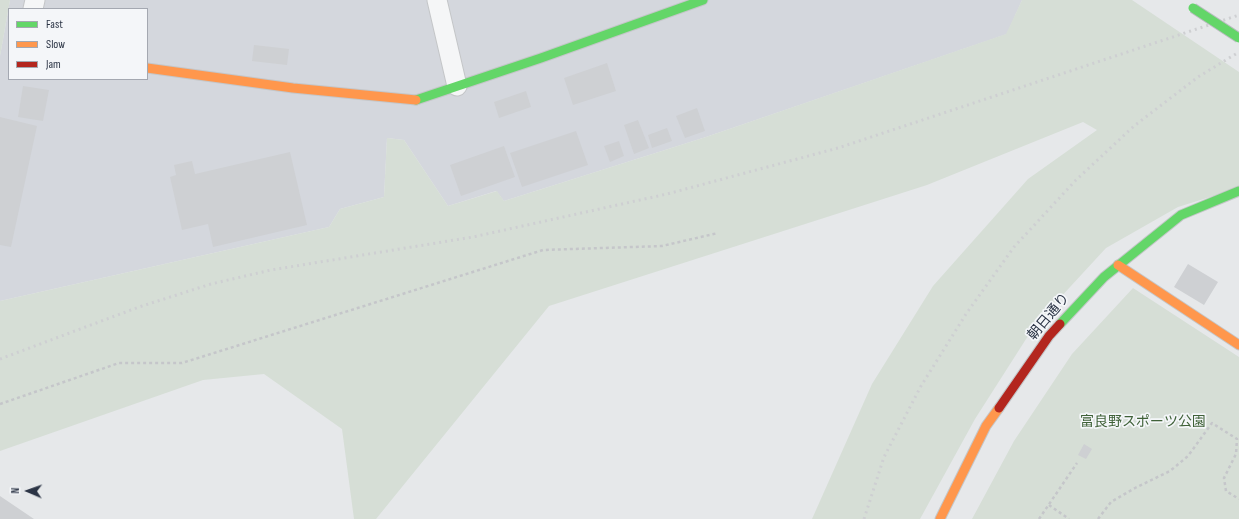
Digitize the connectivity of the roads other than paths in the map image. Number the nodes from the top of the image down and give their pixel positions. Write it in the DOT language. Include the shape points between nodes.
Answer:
graph roads {
  1 [pos="437,0"];
  2 [pos="703,0"];
  3 [pos="1193,8"];
  4 [pos="1239,38"];
  5 [pos="148,68"];
  6 [pos="457,86"];
  7 [pos="1239,191"];
  8 [pos="1118,266"];
  9 [pos="1239,345"];
  10 [pos="940,519"];
  1 -- 6 [label="street"];
  2 -- 6 [label="main road"];
  3 -- 4 [label="main road, bridge"];
  5 -- 6 [label="main road" via="293,88 416,100"];
  7 -- 8 [label="main road, 朝日通り" via="1182,215"];
  8 -- 9 [label="main road"];
  8 -- 10 [label="main road, 朝日通り" via="1104,277 1049,336 999,407 986,426"];
}
